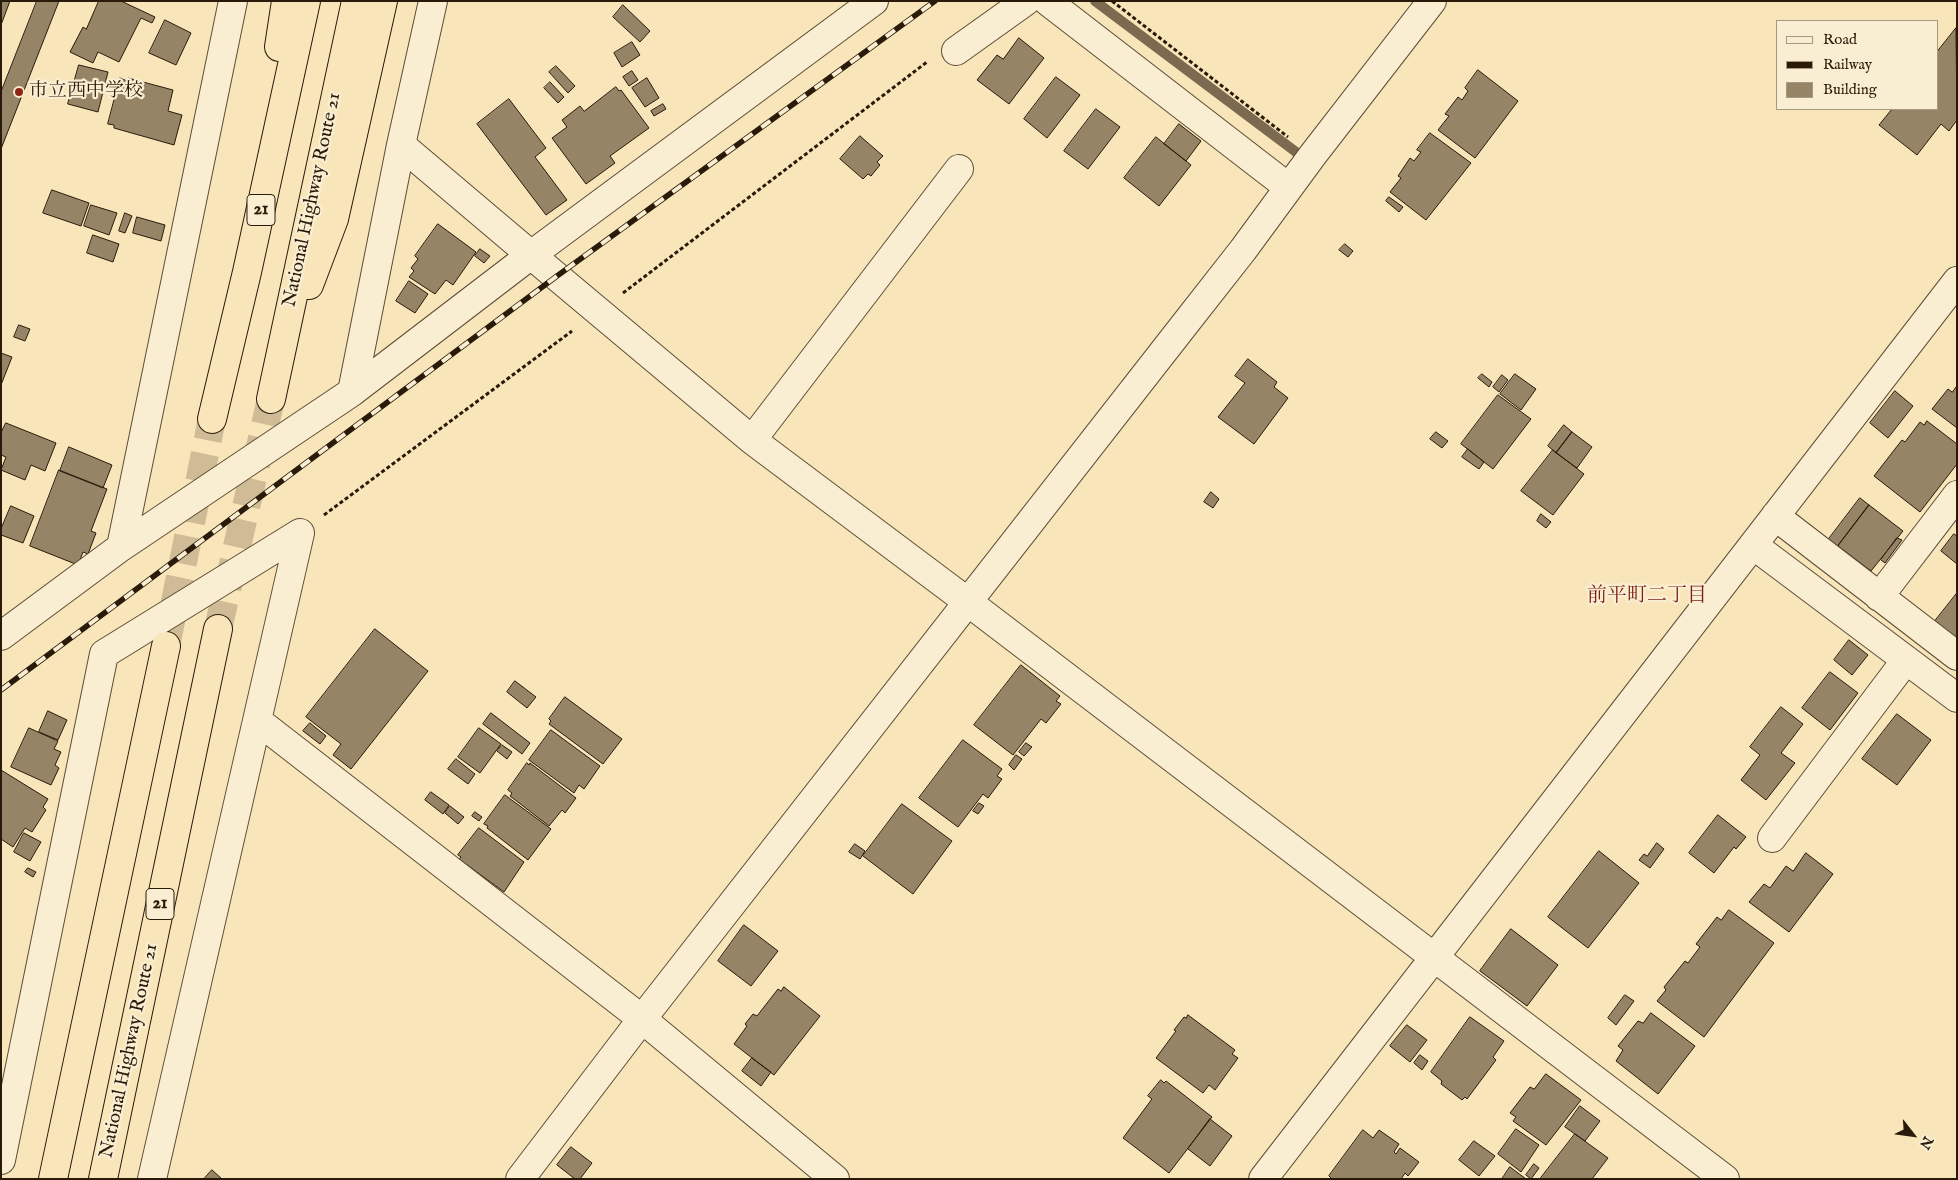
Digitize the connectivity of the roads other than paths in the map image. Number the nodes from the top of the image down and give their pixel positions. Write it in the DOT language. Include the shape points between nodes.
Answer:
graph roads {
  1 [pos="233,1"];
  2 [pos="286,1"];
  3 [pos="306,1"];
  4 [pos="356,1"];
  5 [pos="383,1"];
  6 [pos="433,1"];
  7 [pos="874,1"];
  8 [pos="1026,1"];
  9 [pos="1047,1"];
  10 [pos="1432,1"];
  11 [pos="956,51"];
  12 [pos="401,145"];
  13 [pos="959,169"];
  14 [pos="1288,187"];
  15 [pos="531,255"];
  16 [pos="247,272"];
  17 [pos="1957,281"];
  18 [pos="278,366"];
  19 [pos="352,392"];
  20 [pos="271,399"];
  21 [pos="212,419"];
  22 [pos="752,440"];
  23 [pos="1957,495"];
  24 [pos="1775,516"];
  25 [pos="1753,545"];
  26 [pos="121,547"];
  27 [pos="1880,596"];
  28 [pos="968,602"];
  29 [pos="218,629"];
  30 [pos="1,636"];
  31 [pos="166,646"];
  32 [pos="1957,656"];
  33 [pos="1906,660"];
  34 [pos="1957,698"];
  35 [pos="258,721"];
  36 [pos="1772,838"];
  37 [pos="1434,959"];
  38 [pos="642,1019"];
  39 [pos="1,1160"];
  40 [pos="54,1179"];
  41 [pos="103,1179"];
  42 [pos="152,1179"];
  43 [pos="520,1179"];
  44 [pos="835,1179"];
  45 [pos="1263,1179"];
  46 [pos="1725,1179"];
  1 -- 26 [label="street"];
  2 -- 16 [label="highway"];
  3 -- 16 [label="highway, 21"];
  4 -- 18 [label="highway, National Highway Route 21"];
  5 -- 18 [label="highway" via="334,219"];
  6 -- 12 [label="street"];
  7 -- 15 [label="street"];
  8 -- 11 [label="street"];
  9 -- 14 [label="street"];
  10 -- 14 [label="street"];
  12 -- 15 [label="street"];
  12 -- 19 [label="street"];
  13 -- 22 [label="street"];
  14 -- 28 [label="street" via="1243,250"];
  15 -- 19 [label="street"];
  15 -- 22 [label="street"];
  16 -- 21 [label="highway, 21"];
  17 -- 24 [label="street"];
  18 -- 20 [label="highway, National Highway Route 21"];
  19 -- 26 [label="street"];
  22 -- 28 [label="street"];
  23 -- 27 [label="street"];
  24 -- 25 [label="street"];
  24 -- 27 [label="street"];
  25 -- 33 [label="street"];
  25 -- 37 [label="street"];
  26 -- 30 [label="street"];
  27 -- 32 [label="street"];
  28 -- 37 [label="street"];
  28 -- 38 [label="street"];
  29 -- 41 [label="highway, National Highway Route 21 / 21"];
  31 -- 40 [label="highway"];
  33 -- 34 [label="street"];
  33 -- 36 [label="street"];
  35 -- 38 [label="street"];
  35 -- 39 [label="street" via="300,533 104,654"];
  35 -- 42 [label="street"];
  37 -- 45 [label="street"];
  37 -- 46 [label="street"];
  38 -- 43 [label="street"];
  38 -- 44 [label="street"];
}
